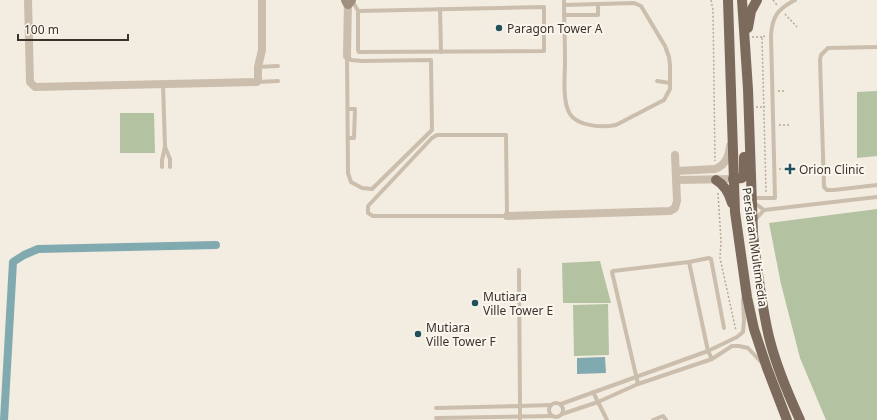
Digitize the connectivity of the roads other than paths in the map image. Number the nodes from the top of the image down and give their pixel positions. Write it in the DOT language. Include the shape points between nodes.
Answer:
graph roads {
  1 [pos="28,0"];
  2 [pos="262,0"];
  3 [pos="722,0"];
  4 [pos="728,0"];
  5 [pos="742,0"];
  6 [pos="757,0"];
  7 [pos="796,0"];
  8 [pos="349,1"];
  9 [pos="564,2"];
  10 [pos="598,4"];
  11 [pos="440,9"];
  12 [pos="358,11"];
  13 [pos="564,15"];
  14 [pos="729,15"];
  15 [pos="348,28"];
  16 [pos="357,28"];
  17 [pos="746,41"];
  18 [pos="877,47"];
  19 [pos="441,52"];
  20 [pos="348,56"];
  21 [pos="278,66"];
  22 [pos="258,67"];
  23 [pos="278,81"];
  24 [pos="657,81"];
  25 [pos="257,82"];
  26 [pos="670,83"];
  27 [pos="163,84"];
  28 [pos="749,130"];
  29 [pos="732,133"];
  30 [pos="165,147"];
  31 [pos="162,167"];
  32 [pos="170,167"];
  33 [pos="700,170"];
  34 [pos="676,171"];
  35 [pos="733,179"];
  36 [pos="676,180"];
  37 [pos="698,180"];
  38 [pos="716,180"];
  39 [pos="877,184"];
  40 [pos="677,196"];
  41 [pos="877,197"];
  42 [pos="752,200"];
  43 [pos="767,210"];
  44 [pos="735,212"];
  45 [pos="507,216"];
  46 [pos="753,223"];
  47 [pos="689,262"];
  48 [pos="519,270"];
  49 [pos="746,282"];
  50 [pos="724,328"];
  51 [pos="708,351"];
  52 [pos="712,359"];
  53 [pos="636,377"];
  54 [pos="638,384"];
  55 [pos="774,385"];
  56 [pos="593,392"];
  57 [pos="598,402"];
  58 [pos="561,404"];
  59 [pos="551,405"];
  60 [pos="520,406"];
  61 [pos="436,408"];
  62 [pos="562,414"];
  63 [pos="550,416"];
  64 [pos="436,418"];
  65 [pos="520,418"];
  66 [pos="558,420"];
  67 [pos="607,420"];
  68 [pos="653,420"];
  69 [pos="666,420"];
  70 [pos="787,420"];
  71 [pos="800,420"];
  1 -- 27 [label="street" via="32,85"];
  2 -- 22 [label="street" via="262,50"];
  3 -- 14 [label="main road"];
  4 -- 14 [label="main road, Persiaran Multimedia"];
  5 -- 17 [label="main road, Persiaran Multimedia"];
  6 -- 17 [label="main road" via="751,11"];
  7 -- 42 [label="lane" via="784,6 772,23 775,198"];
  8 -- 12 [label="lane"];
  8 -- 15 [label="street"];
  9 -- 10 [label="lane"];
  9 -- 13 [label="lane"];
  10 -- 13 [label="lane" via="598,14"];
  10 -- 26 [label="lane" via="634,3 640,6 665,46 669,57"];
  11 -- 12 [label="lane"];
  11 -- 19 [label="lane"];
  11 -- 19 [label="lane" via="544,7 544,51"];
  12 -- 16 [label="lane"];
  13 -- 26 [label="lane" via="565,97 569,114 576,121 616,125 664,100"];
  14 -- 29 [label="main road, Persiaran Multimedia"];
  15 -- 16 [label="lane"];
  15 -- 20 [label="street"];
  16 -- 19 [label="lane" via="359,52"];
  17 -- 28 [label="main road, Persiaran Multimedia"];
  18 -- 39 [label="lane" via="828,48 820,60 824,188 834,190"];
  20 -- 20 [label="lane" via="348,173 351,182 362,188 372,189 432,130 431,60 362,61 351,60"];
  21 -- 22 [label="lane"];
  22 -- 25 [label="street"];
  23 -- 25 [label="lane"];
  24 -- 26 [label="lane"];
  25 -- 27 [label="street"];
  27 -- 30 [label="lane"];
  28 -- 35 [label="main road" via="744,146 744,175 742,178"];
  28 -- 42 [label="main road, Persiaran Multimedia"];
  29 -- 33 [label="street" via="726,162 715,169"];
  29 -- 35 [label="main road, Persiaran Multimedia"];
  30 -- 31 [label="lane"];
  30 -- 32 [label="lane"];
  33 -- 34 [label="street"];
  33 -- 34 [label="street" via="684,165 675,155"];
  34 -- 36 [label="street"];
  35 -- 38 [label="street"];
  35 -- 44 [label="main road, Persiaran Multimedia"];
  36 -- 37 [label="street"];
  36 -- 40 [label="street"];
  37 -- 38 [label="street"];
  37 -- 40 [label="street" via="685,185"];
  38 -- 44 [label="main road" via="727,190"];
  40 -- 45 [label="street" via="674,208 666,212"];
  41 -- 43 [label="lane"];
  42 -- 43 [label="lane"];
  42 -- 46 [label="main road, Persiaran Multimedia"];
  43 -- 46 [label="lane"];
  44 -- 49 [label="main road, Persiaran Multimedia"];
  45 -- 45 [label="lane" via="373,216 368,213 368,206 432,138 505,134"];
  46 -- 71 [label="main road, Persiaran Multimedia" via="769,337 787,392"];
  47 -- 50 [label="lane" via="711,259"];
  47 -- 51 [label="lane"];
  47 -- 53 [label="lane" via="612,272"];
  48 -- 60 [label="lane"];
  49 -- 51 [label="lane" via="743,295 743,332"];
  49 -- 55 [label="main road, Persiaran Multimedia" via="754,329"];
  51 -- 52 [label="lane"];
  51 -- 53 [label="lane"];
  52 -- 54 [label="lane"];
  52 -- 55 [label="lane" via="732,346 748,348 761,361"];
  53 -- 54 [label="lane"];
  53 -- 56 [label="lane"];
  54 -- 57 [label="lane"];
  55 -- 70 [label="main road, Persiaran Multimedia"];
  56 -- 57 [label="lane"];
  56 -- 58 [label="lane"];
  57 -- 62 [label="lane"];
  57 -- 67 [label="lane"];
  58 -- 59 [label="lane"];
  58 -- 62 [label="lane"];
  59 -- 60 [label="lane"];
  59 -- 63 [label="lane"];
  60 -- 61 [label="lane"];
  60 -- 65 [label="lane"];
  62 -- 63 [label="lane" via="558,417"];
  63 -- 65 [label="lane"];
  63 -- 66 [label="lane"];
  64 -- 65 [label="lane"];
  68 -- 69 [label="lane" via="663,416"];
}
